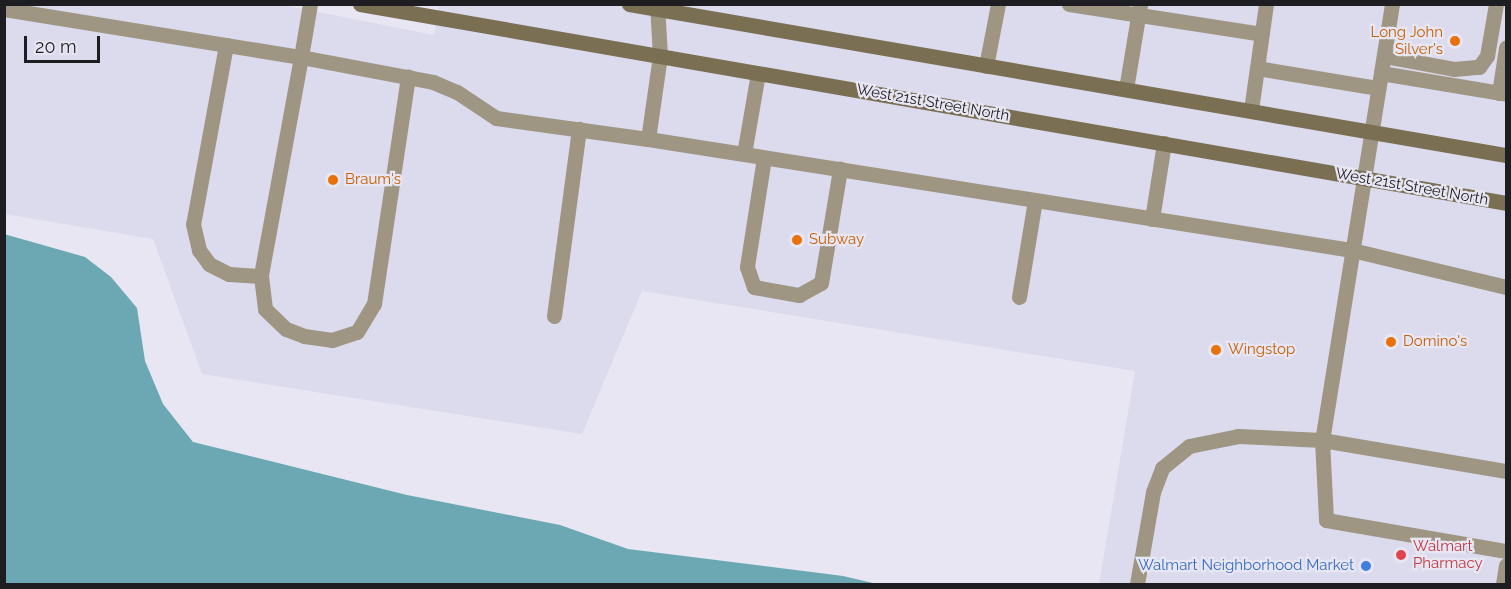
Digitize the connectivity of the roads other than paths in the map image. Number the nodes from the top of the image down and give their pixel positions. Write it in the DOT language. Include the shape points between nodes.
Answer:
graph roads {
  1 [pos="310,4"];
  2 [pos="360,4"];
  3 [pos="629,4"];
  4 [pos="998,4"];
  5 [pos="1069,4"];
  6 [pos="1266,4"];
  7 [pos="1392,4"];
  8 [pos="1496,4"];
  9 [pos="657,7"];
  10 [pos="4,9"];
  11 [pos="1140,10"];
  12 [pos="1262,34"];
  13 [pos="226,45"];
  14 [pos="1506,48"];
  15 [pos="660,56"];
  16 [pos="1384,56"];
  17 [pos="301,57"];
  18 [pos="986,66"];
  19 [pos="1257,68"];
  20 [pos="758,73"];
  21 [pos="408,77"];
  22 [pos="1380,80"];
  23 [pos="1126,89"];
  24 [pos="1503,93"];
  25 [pos="1251,110"];
  26 [pos="579,129"];
  27 [pos="1371,131"];
  28 [pos="648,139"];
  29 [pos="1164,143"];
  30 [pos="744,154"];
  31 [pos="1506,155"];
  32 [pos="764,158"];
  33 [pos="840,169"];
  34 [pos="1364,178"];
  35 [pos="1035,200"];
  36 [pos="1506,203"];
  37 [pos="1152,219"];
  38 [pos="1352,250"];
  39 [pos="261,276"];
  40 [pos="1506,287"];
  41 [pos="1019,297"];
  42 [pos="554,316"];
  43 [pos="1322,440"];
  44 [pos="1506,471"];
  45 [pos="1506,551"];
  46 [pos="1506,565"];
  47 [pos="1137,585"];
  48 [pos="1503,585"];
  1 -- 17 [label="street"];
  2 -- 15 [label="main road, West 21st Street North"];
  3 -- 9 [label="main road"];
  4 -- 18 [label="street"];
  5 -- 11 [label="street"];
  6 -- 12 [label="street"];
  7 -- 16 [label="street"];
  8 -- 16 [label="street" via="1487,56 1479,67 1454,69"];
  9 -- 15 [label="street"];
  9 -- 18 [label="main road"];
  10 -- 13 [label="street"];
  11 -- 12 [label="street"];
  11 -- 23 [label="street"];
  12 -- 19 [label="street"];
  13 -- 17 [label="street"];
  13 -- 39 [label="street" via="192,224 199,250 209,264 229,274"];
  14 -- 24 [label="street"];
  15 -- 20 [label="main road, West 21st Street North"];
  15 -- 28 [label="street"];
  16 -- 22 [label="street"];
  17 -- 21 [label="street"];
  17 -- 39 [label="street"];
  18 -- 23 [label="main road"];
  19 -- 22 [label="street"];
  19 -- 25 [label="street"];
  20 -- 29 [label="main road, West 21st Street North"];
  20 -- 30 [label="street"];
  21 -- 26 [label="street" via="457,92 496,118"];
  21 -- 39 [label="street" via="374,304 357,332 332,340 286,329 265,309"];
  22 -- 24 [label="street"];
  22 -- 27 [label="street"];
  23 -- 25 [label="main road"];
  25 -- 27 [label="main road"];
  26 -- 28 [label="street"];
  26 -- 42 [label="street"];
  27 -- 31 [label="main road"];
  27 -- 34 [label="street"];
  28 -- 30 [label="street"];
  29 -- 34 [label="main road, West 21st Street North"];
  29 -- 37 [label="street"];
  30 -- 32 [label="street"];
  32 -- 33 [label="street"];
  32 -- 33 [label="street" via="747,267 754,287 799,296 821,283"];
  33 -- 35 [label="street"];
  34 -- 36 [label="main road, West 21st Street North"];
  34 -- 38 [label="street"];
  35 -- 37 [label="street"];
  35 -- 41 [label="street"];
  37 -- 38 [label="street"];
  38 -- 40 [label="street"];
  38 -- 43 [label="street"];
  43 -- 44 [label="street"];
  43 -- 45 [label="street" via="1326,520"];
  43 -- 47 [label="street" via="1238,436 1189,446 1162,468 1153,492"];
  46 -- 48 [label="street"];
}
